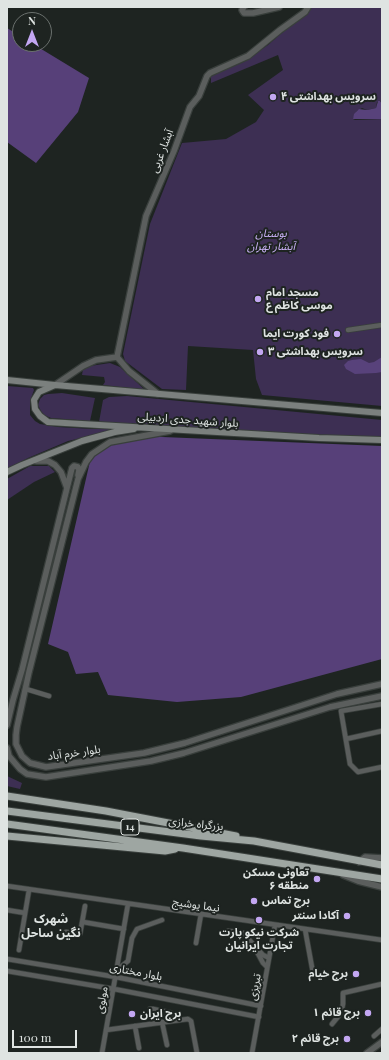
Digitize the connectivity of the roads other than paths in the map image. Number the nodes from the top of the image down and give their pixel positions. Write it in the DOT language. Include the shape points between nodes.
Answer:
graph roads {
  1 [pos="244,7"];
  2 [pos="279,7"];
  3 [pos="308,7"];
  4 [pos="382,325"];
  5 [pos="348,330"];
  6 [pos="117,357"];
  7 [pos="7,380"];
  8 [pos="55,385"];
  9 [pos="158,394"];
  10 [pos="382,412"];
  11 [pos="148,428"];
  12 [pos="177,430"];
  13 [pos="382,440"];
  14 [pos="22,464"];
  15 [pos="7,472"];
  16 [pos="78,479"];
  17 [pos="67,488"];
  18 [pos="22,670"];
  19 [pos="30,672"];
  20 [pos="382,684"];
  21 [pos="26,688"];
  22 [pos="49,696"];
  23 [pos="380,696"];
  24 [pos="340,704"];
  25 [pos="380,704"];
  26 [pos="341,711"];
  27 [pos="7,725"];
  28 [pos="382,731"];
  29 [pos="346,739"];
  30 [pos="7,748"];
  31 [pos="382,767"];
  32 [pos="7,795"];
  33 [pos="7,810"];
  34 [pos="7,824"];
  35 [pos="7,836"];
  36 [pos="254,841"];
  37 [pos="183,848"];
  38 [pos="382,858"];
  39 [pos="359,862"];
  40 [pos="382,865"];
  41 [pos="332,871"];
  42 [pos="382,879"];
  43 [pos="7,886"];
  44 [pos="382,887"];
  45 [pos="29,890"];
  46 [pos="128,904"];
  47 [pos="85,906"];
  48 [pos="7,910"];
  49 [pos="25,913"];
  50 [pos="201,914"];
  51 [pos="162,920"];
  52 [pos="83,922"];
  53 [pos="275,925"];
  54 [pos="124,929"];
  55 [pos="306,929"];
  56 [pos="228,931"];
  57 [pos="66,932"];
  58 [pos="382,940"];
  59 [pos="196,943"];
  60 [pos="253,943"];
  61 [pos="19,950"];
  62 [pos="269,958"];
  63 [pos="7,959"];
  64 [pos="267,968"];
  65 [pos="117,970"];
  66 [pos="7,971"];
  67 [pos="313,973"];
  68 [pos="116,977"];
  69 [pos="382,984"];
  70 [pos="114,989"];
  71 [pos="261,1006"];
  72 [pos="150,1009"];
  73 [pos="259,1017"];
  74 [pos="175,1020"];
  75 [pos="162,1022"];
  76 [pos="332,1024"];
  77 [pos="135,1026"];
  78 [pos="382,1029"];
  79 [pos="106,1030"];
  80 [pos="374,1036"];
  81 [pos="382,1042"];
  82 [pos="167,1045"];
  83 [pos="139,1048"];
  84 [pos="102,1053"];
  85 [pos="196,1053"];
  86 [pos="252,1053"];
  87 [pos="367,1053"];
  1 -- 2 [label="street" via="244,13 252,13"];
  3 -- 6 [label="street, آبشار غربی" via="248,56 207,76 199,96 190,107 146,216"];
  4 -- 5 [label="street"];
  6 -- 8 [label="street" via="96,360"];
  6 -- 9 [label="street" via="129,371"];
  7 -- 8 [label="main road, بلوار شهید جدی اردبیلی"];
  8 -- 9 [label="main road, بلوار شهید جدی اردبیلی"];
  8 -- 11 [label="main road, بلوار شهید جدی اردبیلی" via="39,392 34,400 35,409 48,422"];
  9 -- 10 [label="main road, بلوار شهید جدی اردبیلی"];
  11 -- 12 [label="main road, بلوار شهید جدی اردبیلی"];
  11 -- 14 [label="main road" via="115,432 82,441"];
  12 -- 13 [label="main road, بلوار شهید جدی اردبیلی"];
  12 -- 16 [label="street, بلوار خرم آباد" via="110,442 92,454"];
  14 -- 15 [label="main road"];
  14 -- 17 [label="street" via="42,460 55,464"];
  16 -- 17 [label="street" via="79,470 74,466"];
  16 -- 19 [label="street, بلوار خرم آباد"];
  17 -- 18 [label="street"];
  18 -- 19 [label="street"];
  18 -- 27 [label="street"];
  19 -- 21 [label="street, بلوار خرم آباد"];
  20 -- 21 [label="street, بلوار خرم آباد" via="337,694 185,743 144,753 46,767 30,763 22,756 16,744"];
  21 -- 22 [label="street"];
  23 -- 24 [label="street, بلوار خرم آباد"];
  23 -- 25 [label="street"];
  24 -- 26 [label="street"];
  24 -- 30 [label="street, بلوار خرم آباد" via="184,753 46,778 27,774 20,769 9,756"];
  25 -- 26 [label="street"];
  26 -- 29 [label="street"];
  28 -- 29 [label="street"];
  29 -- 31 [label="street" via="350,764 358,772"];
  32 -- 36 [label="highway" via="228,833"];
  33 -- 36 [label="highway, بزرگراه خرازی / 14"];
  34 -- 37 [label="highway, 14"];
  35 -- 37 [label="highway" via="165,850"];
  36 -- 39 [label="highway, بزرگراه خرازی / 14"];
  37 -- 41 [label="highway, 14"];
  38 -- 39 [label="street" via="365,857"];
  39 -- 40 [label="highway, بزرگراه خرازی / 14"];
  41 -- 42 [label="highway, 14"];
  41 -- 44 [label="street"];
  43 -- 45 [label="street, نیما یوشیج"];
  45 -- 46 [label="street, نیما یوشیج"];
  45 -- 49 [label="street"];
  46 -- 50 [label="street, نیما یوشیج"];
  46 -- 54 [label="street, مولوی"];
  47 -- 52 [label="street"];
  48 -- 49 [label="street"];
  49 -- 61 [label="street"];
  50 -- 53 [label="street, نیما یوشیج"];
  50 -- 59 [label="street"];
  51 -- 65 [label="street" via="137,929 132,938 128,961"];
  52 -- 54 [label="street"];
  52 -- 57 [label="street" via="80,934"];
  53 -- 55 [label="street, نیما یوشیج"];
  53 -- 62 [label="street, تبریزی"];
  54 -- 65 [label="street, مولوی"];
  55 -- 58 [label="street, نیما یوشیج"];
  55 -- 67 [label="street"];
  56 -- 60 [label="street" via="243,933"];
  60 -- 62 [label="street"];
  60 -- 64 [label="street"];
  62 -- 64 [label="street, تبریزی"];
  63 -- 68 [label="street, بلوار مختاری"];
  64 -- 71 [label="street, تبریزی"];
  65 -- 68 [label="street, مولوی"];
  66 -- 70 [label="street, بلوار مختاری"];
  68 -- 70 [label="street, مولوی"];
  68 -- 71 [label="street, بلوار مختاری"];
  69 -- 76 [label="street" via="343,993 342,1013"];
  70 -- 73 [label="street, بلوار مختاری"];
  70 -- 79 [label="street, مولوی"];
  71 -- 73 [label="street, تبریزی"];
  72 -- 74 [label="street" via="171,1014"];
  73 -- 86 [label="street, تبریزی"];
  74 -- 75 [label="street"];
  74 -- 85 [label="street" via="190,1021"];
  75 -- 77 [label="street"];
  75 -- 82 [label="street"];
  77 -- 79 [label="street"];
  77 -- 83 [label="street"];
  78 -- 80 [label="street"];
  79 -- 84 [label="street, مولوی"];
  81 -- 87 [label="street"];
}
